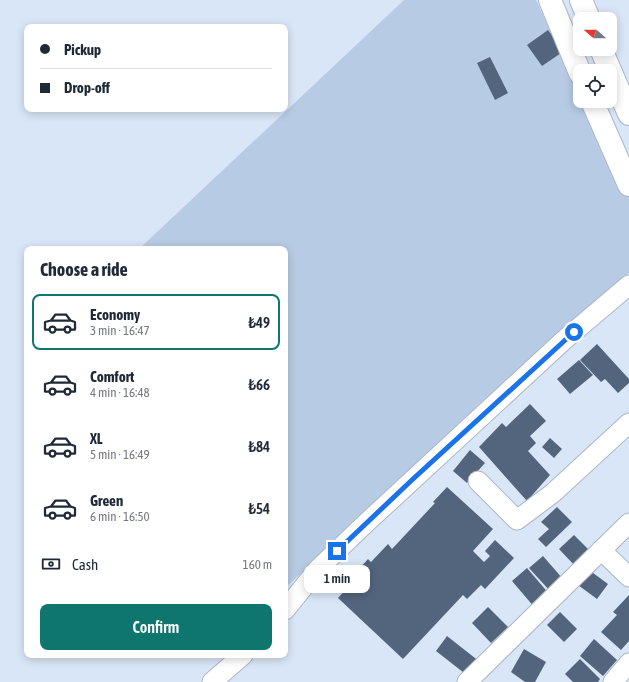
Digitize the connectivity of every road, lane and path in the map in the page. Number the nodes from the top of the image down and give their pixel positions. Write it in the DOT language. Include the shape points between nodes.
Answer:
graph roads {
  1 [pos="550,0"];
  2 [pos="581,0"];
  3 [pos="586,12"];
  4 [pos="604,56"];
  5 [pos="576,64"];
  6 [pos="595,108"];
  7 [pos="629,114"];
  8 [pos="629,185"];
  9 [pos="629,285"];
  10 [pos="629,423"];
  11 [pos="478,481"];
  12 [pos="629,523"];
  13 [pos="601,550"];
  14 [pos="629,577"];
  15 [pos="288,606"];
  16 [pos="240,658"];
  17 [pos="629,663"];
  18 [pos="212,682"];
  19 [pos="467,682"];
  20 [pos="613,682"];
  1 -- 5 [label="main road"];
  2 -- 3 [label="main road"];
  4 -- 7 [label="main road"];
  6 -- 8 [label="main road"];
  9 -- 15 [label="street" via="563,341 365,524 318,569"];
  10 -- 11 [label="street" via="553,493 517,520"];
  12 -- 13 [label="street"];
  13 -- 14 [label="street"];
  13 -- 19 [label="street"];
  16 -- 18 [label="street"];
  17 -- 20 [label="street"];
}
